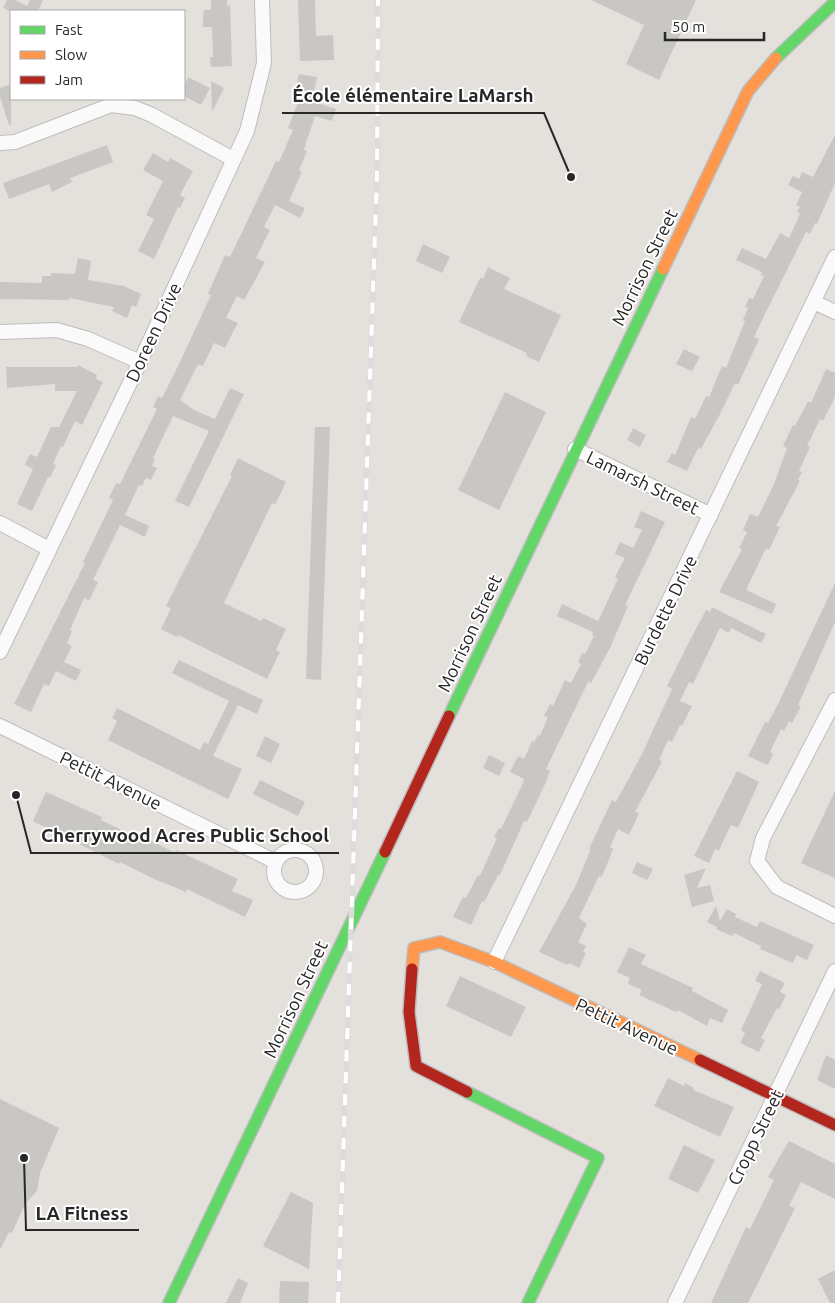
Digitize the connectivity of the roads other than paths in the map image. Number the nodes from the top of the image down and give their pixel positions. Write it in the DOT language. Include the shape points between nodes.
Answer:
graph roads {
  1 [pos="262,0"];
  2 [pos="835,2"];
  3 [pos="0,143"];
  4 [pos="233,159"];
  5 [pos="835,257"];
  6 [pos="814,302"];
  7 [pos="835,312"];
  8 [pos="0,332"];
  9 [pos="140,362"];
  10 [pos="575,449"];
  11 [pos="711,515"];
  12 [pos="0,523"];
  13 [pos="49,549"];
  14 [pos="0,652"];
  15 [pos="835,700"];
  16 [pos="0,726"];
  17 [pos="276,862"];
  18 [pos="835,916"];
  19 [pos="494,962"];
  20 [pos="835,971"];
  21 [pos="774,1096"];
  22 [pos="835,1125"];
  23 [pos="169,1303"];
  24 [pos="528,1303"];
  25 [pos="674,1303"];
  1 -- 4 [label="street, Doreen Drive" via="264,63 247,131"];
  2 -- 10 [label="street, Morrison Street" via="779,54 748,91"];
  3 -- 4 [label="street" via="15,142 111,106 136,108"];
  4 -- 9 [label="street, Doreen Drive"];
  5 -- 6 [label="street, Burdette Drive"];
  6 -- 7 [label="street"];
  6 -- 11 [label="street, Burdette Drive"];
  8 -- 9 [label="street" via="57,330 88,338"];
  9 -- 13 [label="street, Doreen Drive"];
  10 -- 11 [label="street, Lamarsh Street"];
  10 -- 23 [label="street, Morrison Street"];
  11 -- 19 [label="street, Burdette Drive"];
  12 -- 13 [label="street"];
  13 -- 14 [label="street, Doreen Drive"];
  15 -- 18 [label="street" via="769,827 757,861 777,888"];
  16 -- 17 [label="street, Pettit Avenue"];
  19 -- 21 [label="street, Pettit Avenue"];
  19 -- 24 [label="street, Pettit Avenue" via="440,942 414,948 409,1012 416,1066 598,1158"];
  20 -- 21 [label="street, Cropp Street"];
  21 -- 22 [label="street, Pettit Avenue"];
  21 -- 25 [label="street, Cropp Street"];
}
